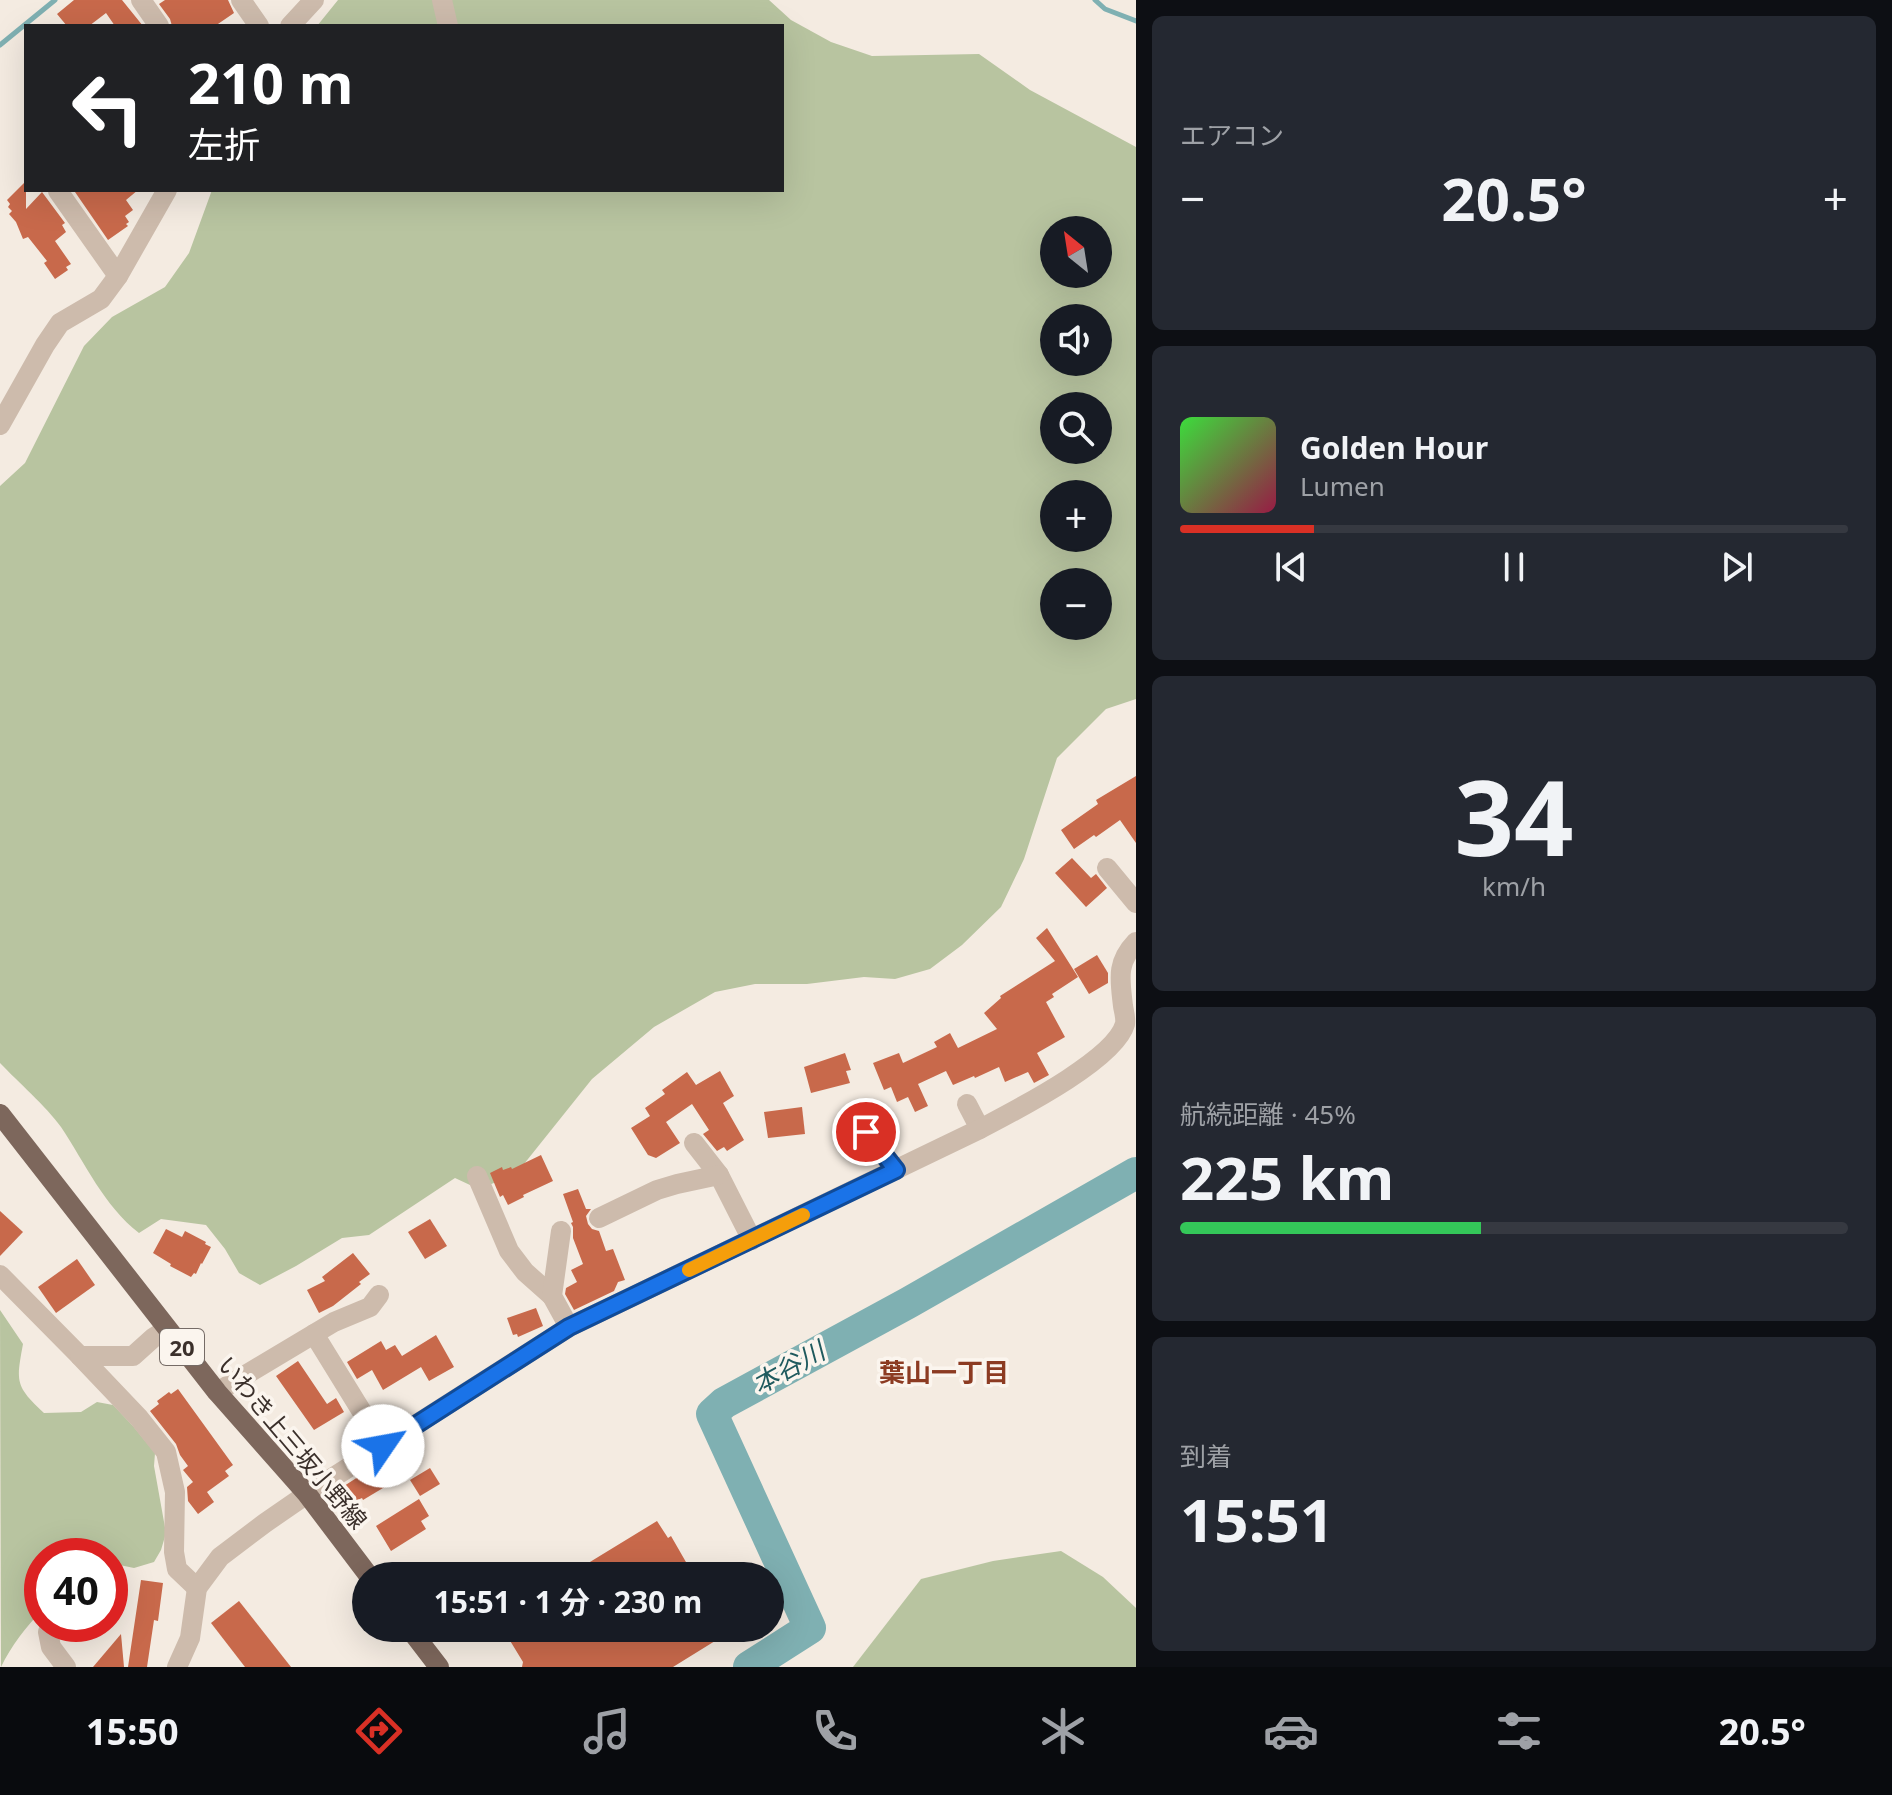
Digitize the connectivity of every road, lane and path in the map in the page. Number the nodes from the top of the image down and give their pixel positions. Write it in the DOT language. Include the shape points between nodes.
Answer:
graph roads {
  1 [pos="141,0"];
  2 [pos="241,0"];
  3 [pos="314,0"];
  4 [pos="442,0"];
  5 [pos="158,24"];
  6 [pos="258,24"];
  7 [pos="292,24"];
  8 [pos="448,24"];
  9 [pos="59,192"];
  10 [pos="165,192"];
  11 [pos="118,276"];
  12 [pos="0,425"];
  13 [pos="1107,868"];
  14 [pos="1136,903"];
  15 [pos="1136,942"];
  16 [pos="967,1104"];
  17 [pos="0,1114"];
  18 [pos="851,1114"];
  19 [pos="980,1129"];
  20 [pos="694,1143"];
  21 [pos="896,1170"];
  22 [pos="719,1175"];
  23 [pos="477,1176"];
  24 [pos="599,1218"];
  25 [pos="561,1231"];
  26 [pos="752,1240"];
  27 [pos="0,1275"];
  28 [pos="379,1295"];
  29 [pos="552,1296"];
  30 [pos="569,1327"];
  31 [pos="167,1329"];
  32 [pos="314,1334"];
  33 [pos="80,1356"];
  34 [pos="217,1392"];
  35 [pos="383,1446"];
  36 [pos="307,1494"];
  37 [pos="358,1562"];
  38 [pos="197,1588"];
  39 [pos="50,1642"];
  40 [pos="420,1642"];
  41 [pos="66,1667"];
  42 [pos="177,1667"];
  43 [pos="439,1667"];
  1 -- 5 [label="street"];
  2 -- 6 [label="street"];
  3 -- 7 [label="street"];
  4 -- 8 [label="street"];
  9 -- 11 [label="street"];
  10 -- 11 [label="street"];
  11 -- 12 [label="street" via="101,299 60,323"];
  13 -- 14 [label="street"];
  15 -- 19 [label="street" via="1121,965 1126,1022 1119,1038 1061,1084"];
  16 -- 19 [label="street"];
  17 -- 31 [label="main road, いわき上三坂小野線 / 20"];
  18 -- 21 [label="street"];
  19 -- 21 [label="street"];
  20 -- 22 [label="street"];
  21 -- 26 [label="street"];
  22 -- 24 [label="street" via="657,1190"];
  22 -- 26 [label="street"];
  23 -- 29 [label="street" via="509,1251"];
  25 -- 29 [label="street"];
  26 -- 30 [label="street"];
  27 -- 33 [label="street"];
  28 -- 32 [label="street" via="370,1307"];
  29 -- 30 [label="street"];
  30 -- 35 [label="street"];
  31 -- 33 [label="street" via="133,1356"];
  31 -- 34 [label="main road, いわき上三坂小野線 / 20"];
  32 -- 34 [label="street"];
  32 -- 35 [label="street"];
  33 -- 38 [label="street" via="166,1452 175,1492 177,1569"];
  34 -- 36 [label="main road, いわき上三坂小野線 / 20"];
  35 -- 36 [label="street"];
  36 -- 37 [label="main road, いわき上三坂小野線 / 20"];
  36 -- 38 [label="street" via="220,1557"];
  38 -- 42 [label="street" via="190,1638"];
  39 -- 41 [label="street"];
  40 -- 43 [label="main road"];
}
